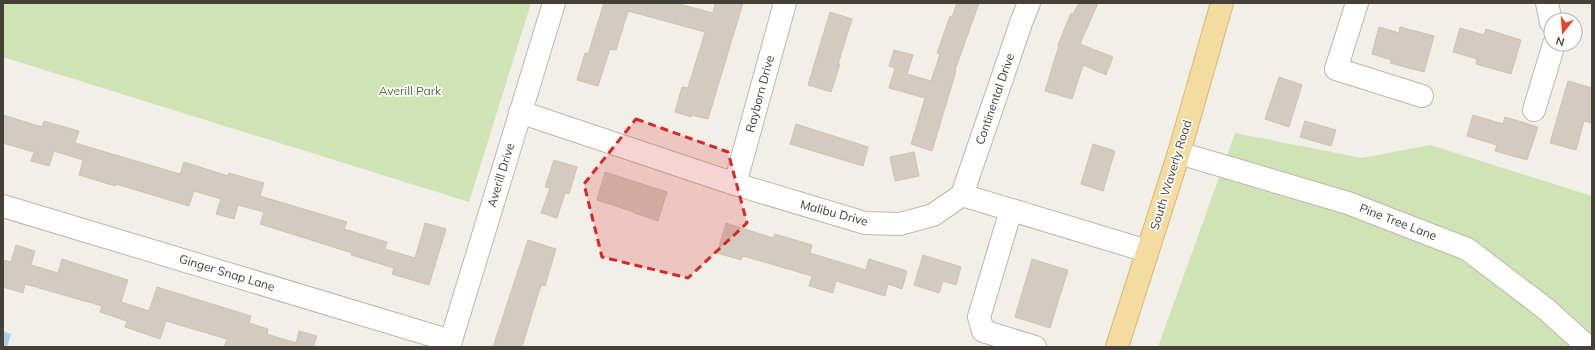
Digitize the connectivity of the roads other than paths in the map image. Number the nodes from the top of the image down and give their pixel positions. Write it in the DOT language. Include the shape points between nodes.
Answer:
graph roads {
  1 [pos="554,3"];
  2 [pos="785,3"];
  3 [pos="1029,3"];
  4 [pos="1222,3"];
  5 [pos="1357,3"];
  6 [pos="1552,52"];
  7 [pos="1422,96"];
  8 [pos="1534,110"];
  9 [pos="520,112"];
  10 [pos="1179,153"];
  11 [pos="735,184"];
  12 [pos="962,195"];
  13 [pos="3,206"];
  14 [pos="1011,210"];
  15 [pos="1147,251"];
  16 [pos="450,344"];
  17 [pos="1035,347"];
  18 [pos="1117,347"];
  19 [pos="1588,347"];
  1 -- 9 [label="street, Averill Drive"];
  2 -- 11 [label="street, Rayborn Drive"];
  3 -- 12 [label="street, Continental Drive"];
  4 -- 10 [label="main road, South Waverly Road"];
  5 -- 7 [label="street" via="1336,69"];
  6 -- 8 [label="street"];
  9 -- 11 [label="street, Malibu Drive"];
  9 -- 16 [label="street, Averill Drive"];
  10 -- 15 [label="main road, South Waverly Road"];
  10 -- 19 [label="street, Pine Tree Lane" via="1348,203 1467,249 1546,309"];
  11 -- 12 [label="street, Malibu Drive" via="865,223 900,224 932,215"];
  12 -- 14 [label="street"];
  13 -- 16 [label="street, Ginger Snap Lane"];
  14 -- 15 [label="street"];
  14 -- 17 [label="street" via="979,317 983,331"];
  15 -- 18 [label="main road, South Waverly Road"];
}
